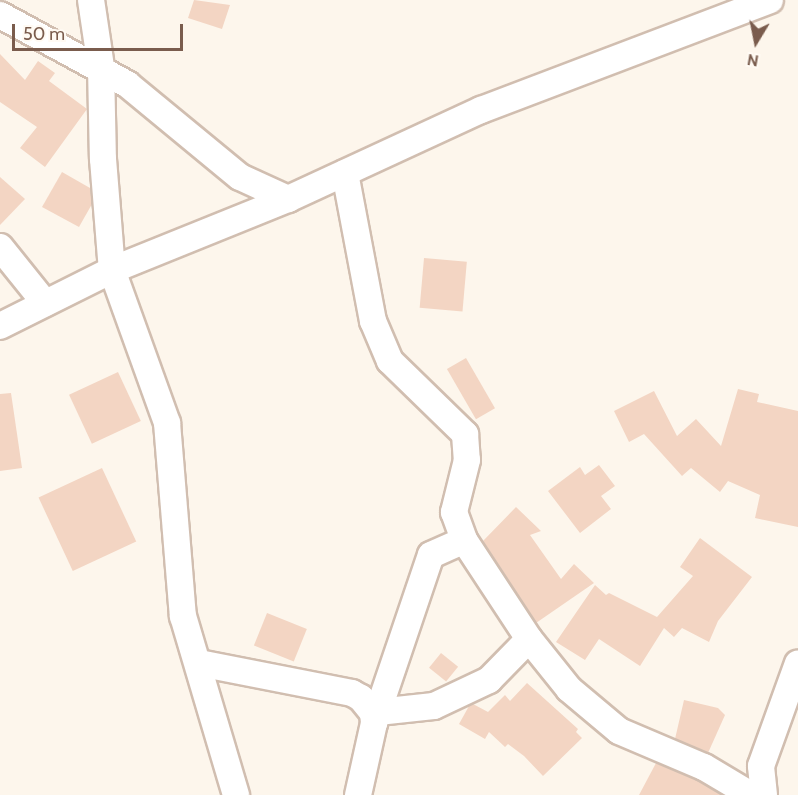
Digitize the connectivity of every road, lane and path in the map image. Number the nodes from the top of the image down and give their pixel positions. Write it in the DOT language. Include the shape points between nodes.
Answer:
graph roads {
  1 [pos="91,0"];
  2 [pos="770,0"];
  3 [pos="0,15"];
  4 [pos="101,67"];
  5 [pos="345,173"];
  6 [pos="288,199"];
  7 [pos="0,247"];
  8 [pos="112,270"];
  9 [pos="45,303"];
  10 [pos="0,326"];
  11 [pos="464,540"];
  12 [pos="529,639"];
  13 [pos="199,663"];
  14 [pos="798,663"];
  15 [pos="376,717"];
  16 [pos="236,795"];
  17 [pos="358,795"];
  18 [pos="751,795"];
  19 [pos="764,795"];
  1 -- 4 [label="street"];
  2 -- 5 [label="street" via="481,110"];
  3 -- 4 [label="street" via="78,59"];
  4 -- 6 [label="street" via="146,97 240,177"];
  4 -- 8 [label="street" via="102,159"];
  5 -- 6 [label="street"];
  5 -- 11 [label="street" via="373,321 390,361 465,434 467,460 454,512"];
  6 -- 8 [label="street"];
  7 -- 9 [label="street"];
  8 -- 9 [label="street"];
  8 -- 13 [label="street" via="167,423 183,616"];
  9 -- 10 [label="street"];
  11 -- 12 [label="street"];
  11 -- 15 [label="street" via="431,555"];
  12 -- 15 [label="street" via="480,684 434,706"];
  12 -- 18 [label="street" via="568,689 619,731 704,767"];
  13 -- 15 [label="street" via="352,693"];
  13 -- 16 [label="street"];
  14 -- 19 [label="street" via="761,766"];
  15 -- 17 [label="street"];
}
